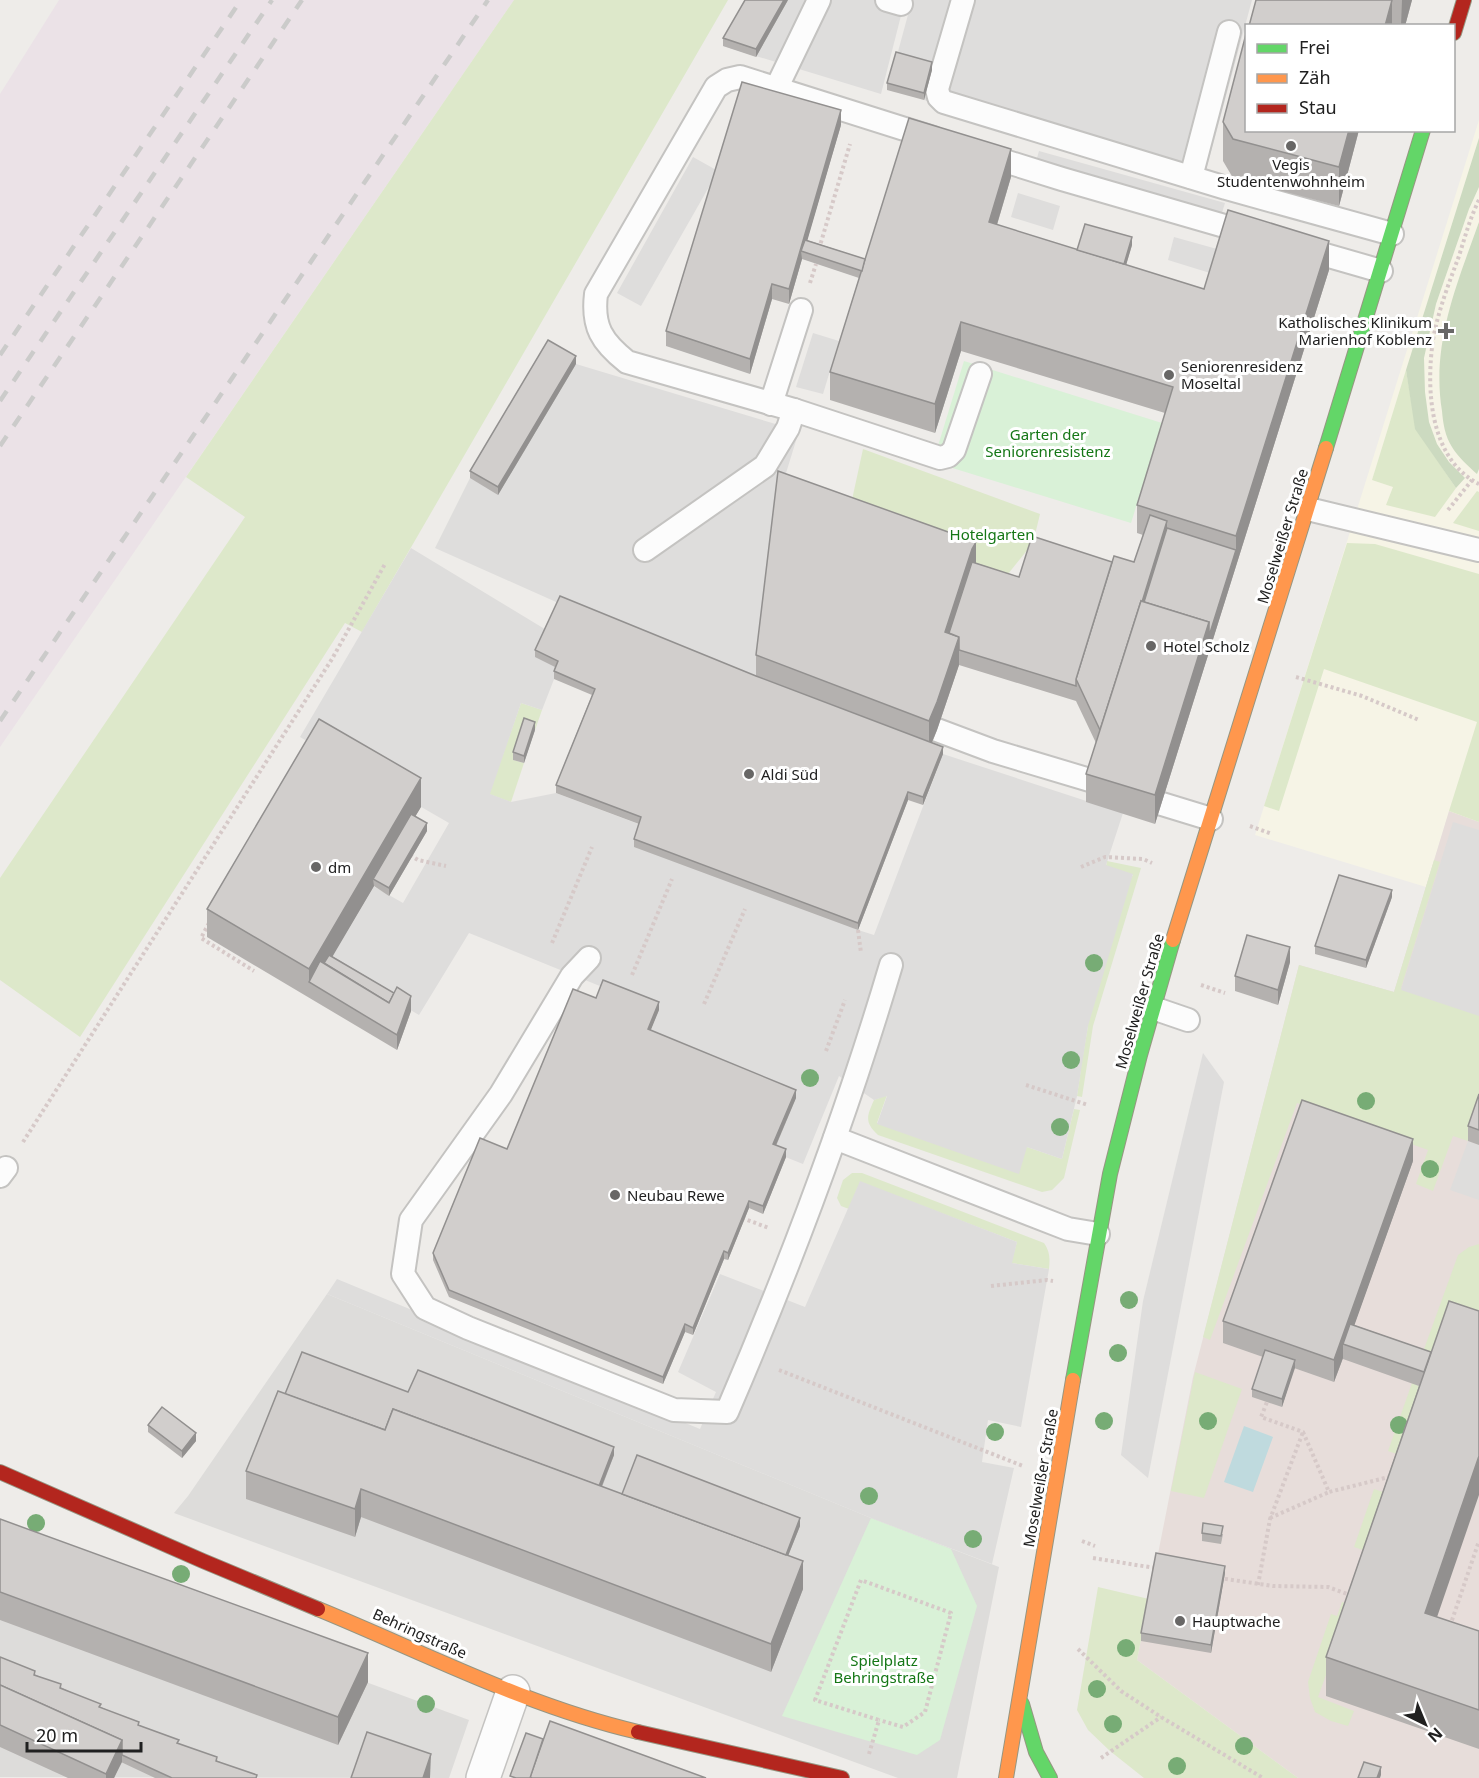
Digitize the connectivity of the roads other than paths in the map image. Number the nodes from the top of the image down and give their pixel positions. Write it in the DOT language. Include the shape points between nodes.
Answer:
graph roads {
  1 [pos="819,0"];
  2 [pos="963,0"];
  3 [pos="1464,0"];
  4 [pos="1455,30"];
  5 [pos="1229,32"];
  6 [pos="776,89"];
  7 [pos="1422,132"];
  8 [pos="1191,177"];
  9 [pos="1386,253"];
  10 [pos="801,310"];
  11 [pos="980,374"];
  12 [pos="771,404"];
  13 [pos="794,410"];
  14 [pos="1308,509"];
  15 [pos="645,550"];
  16 [pos="1479,550"];
  17 [pos="938,730"];
  18 [pos="1093,781"];
  19 [pos="1161,804"];
  20 [pos="1211,819"];
  21 [pos="589,958"];
  22 [pos="891,965"];
  23 [pos="1153,1008"];
  24 [pos="1188,1020"];
  25 [pos="835,1138"];
  26 [pos="1098,1234"];
  27 [pos="0,1472"];
  28 [pos="513,1692"];
  29 [pos="1020,1696"];
  30 [pos="483,1778"];
  31 [pos="842,1778"];
  32 [pos="1006,1778"];
  33 [pos="1050,1778"];
  1 -- 6 [label="lane"];
  2 -- 8 [label="lane" via="937,89 944,102"];
  3 -- 4 [label="street"];
  5 -- 8 [label="lane"];
  6 -- 9 [label="lane" via="1062,179"];
  6 -- 12 [label="lane" via="740,77 716,87 596,294 594,309 602,338 627,362"];
  7 -- 9 [label="street, Moselweißer Straße"];
  8 -- 9 [label="lane"];
  9 -- 14 [label="street, Moselweißer Straße"];
  10 -- 12 [label="lane"];
  11 -- 13 [label="lane" via="954,450 940,458"];
  12 -- 13 [label="lane"];
  13 -- 15 [label="lane" via="765,466"];
  14 -- 16 [label="lane"];
  14 -- 20 [label="street, Moselweißer Straße"];
  17 -- 18 [label="lane"];
  19 -- 20 [label="lane"];
  20 -- 23 [label="street, Moselweißer Straße"];
  21 -- 25 [label="lane" via="572,976 501,1094 411,1220 403,1274 425,1308 674,1410 727,1412"];
  22 -- 25 [label="lane"];
  23 -- 24 [label="lane"];
  23 -- 26 [label="street, Moselweißer Straße" via="1117,1140"];
  25 -- 26 [label="lane" via="1068,1229"];
  26 -- 29 [label="street, Moselweißer Straße"];
  27 -- 28 [label="street, Behringstraße"];
  28 -- 30 [label="street"];
  28 -- 31 [label="street, Behringstraße" via="604,1724"];
  29 -- 32 [label="street, Moselweißer Straße"];
  29 -- 33 [label="street" via="1036,1752"];
}
